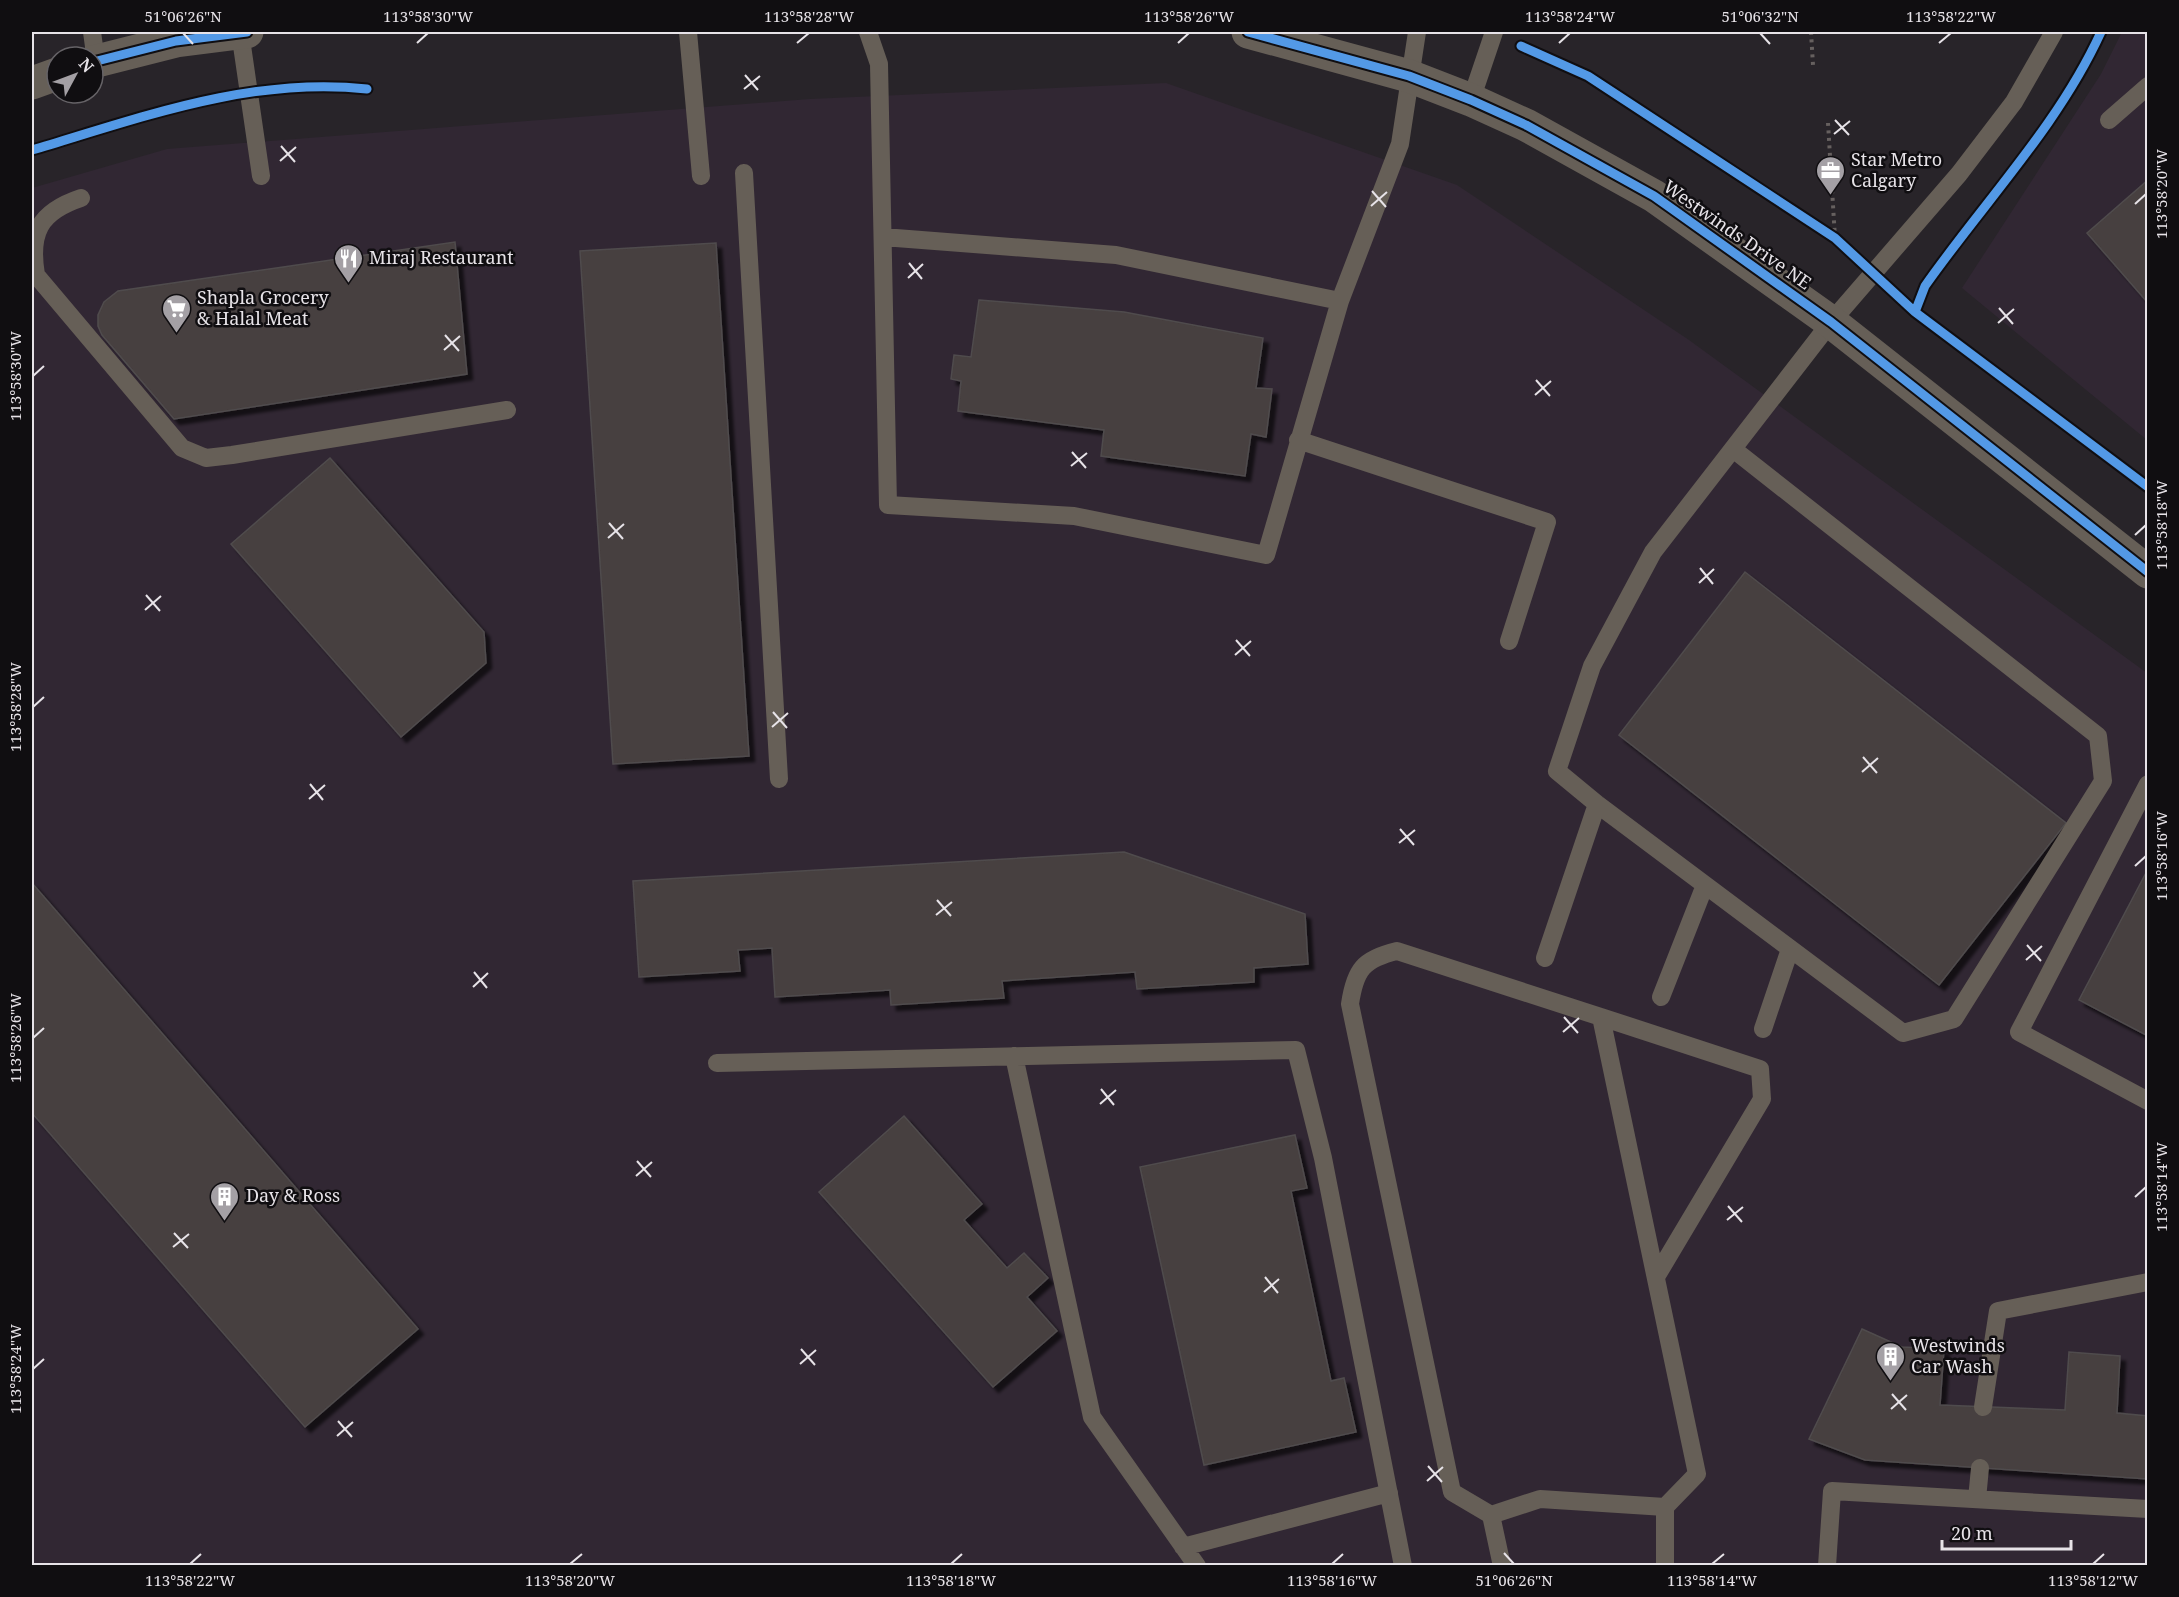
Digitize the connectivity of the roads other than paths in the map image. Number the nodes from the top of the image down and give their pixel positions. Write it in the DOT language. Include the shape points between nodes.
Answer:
graph roads {
  1 [pos="240,32"];
  2 [pos="246,32"];
  3 [pos="688,32"];
  4 [pos="868,32"];
  5 [pos="1248,32"];
  6 [pos="1417,32"];
  7 [pos="1494,32"];
  8 [pos="2054,32"];
  9 [pos="105,51"];
  10 [pos="1409,76"];
  11 [pos="2148,86"];
  12 [pos="1471,100"];
  13 [pos="2109,120"];
  14 [pos="744,173"];
  15 [pos="261,176"];
  16 [pos="701,176"];
  17 [pos="81,198"];
  18 [pos="883,237"];
  19 [pos="1340,301"];
  20 [pos="1831,322"];
  21 [pos="507,410"];
  22 [pos="1298,440"];
  23 [pos="1733,449"];
  24 [pos="2148,572"];
  25 [pos="1509,641"];
  26 [pos="779,779"];
  27 [pos="2148,784"];
  28 [pos="1597,804"];
  29 [pos="1705,885"];
  30 [pos="1790,949"];
  31 [pos="1545,958"];
  32 [pos="1661,997"];
  33 [pos="1601,1017"];
  34 [pos="1763,1029"];
  35 [pos="1014,1056"];
  36 [pos="717,1063"];
  37 [pos="2148,1101"];
  38 [pos="1656,1277"];
  39 [pos="2148,1282"];
  40 [pos="1983,1407"];
  41 [pos="1980,1468"];
  42 [pos="1389,1493"];
  43 [pos="1977,1499"];
  44 [pos="1665,1507"];
  45 [pos="2148,1509"];
  46 [pos="1491,1515"];
  47 [pos="1183,1547"];
  48 [pos="1197,1566"];
  49 [pos="1404,1566"];
  50 [pos="1502,1566"];
  51 [pos="1665,1566"];
  52 [pos="1827,1566"];
  1 -- 2 [label="street"];
  1 -- 9 [label="street"];
  1 -- 15 [label="lane"];
  3 -- 16 [label="lane"];
  4 -- 18 [label="lane" via="879,64"];
  5 -- 10 [label="street, Westwinds Drive NE"];
  6 -- 10 [label="lane"];
  7 -- 12 [label="lane"];
  8 -- 20 [label="lane" via="2014,102 1973,156"];
  10 -- 12 [label="street, Westwinds Drive NE"];
  10 -- 19 [label="lane" via="1400,144"];
  11 -- 13 [label="lane"];
  12 -- 20 [label="street, Westwinds Drive NE" via="1654,196"];
  14 -- 26 [label="lane"];
  17 -- 21 [label="lane" via="63,204 39,225 32,250 36,275 182,448 206,458 232,455"];
  18 -- 19 [label="lane" via="1116,255"];
  18 -- 22 [label="lane" via="888,505 1074,516 1266,555"];
  19 -- 22 [label="lane"];
  20 -- 23 [label="lane"];
  20 -- 24 [label="street, Westwinds Drive NE"];
  22 -- 25 [label="lane" via="1547,522"];
  23 -- 28 [label="lane" via="1653,552 1592,666 1557,771"];
  23 -- 30 [label="lane" via="2098,736 2103,782 1954,1019 1903,1034"];
  27 -- 37 [label="lane" via="2019,1032"];
  28 -- 29 [label="lane"];
  28 -- 31 [label="lane"];
  29 -- 30 [label="lane"];
  29 -- 32 [label="lane"];
  30 -- 34 [label="lane"];
  33 -- 38 [label="lane"];
  33 -- 38 [label="lane" via="1760,1069 1762,1099"];
  33 -- 46 [label="lane" via="1397,951 1376,956 1354,977 1350,1004 1452,1492"];
  35 -- 36 [label="lane"];
  35 -- 42 [label="lane" via="1296,1050 1323,1158"];
  35 -- 47 [label="lane" via="1092,1417"];
  38 -- 44 [label="lane" via="1697,1474"];
  39 -- 40 [label="lane" via="1998,1311"];
  41 -- 43 [label="lane"];
  42 -- 47 [label="lane"];
  42 -- 49 [label="lane"];
  43 -- 45 [label="lane"];
  43 -- 52 [label="lane" via="1832,1491"];
  44 -- 46 [label="lane" via="1540,1499"];
  44 -- 51 [label="lane"];
  46 -- 50 [label="lane"];
  47 -- 48 [label="lane"];
}
